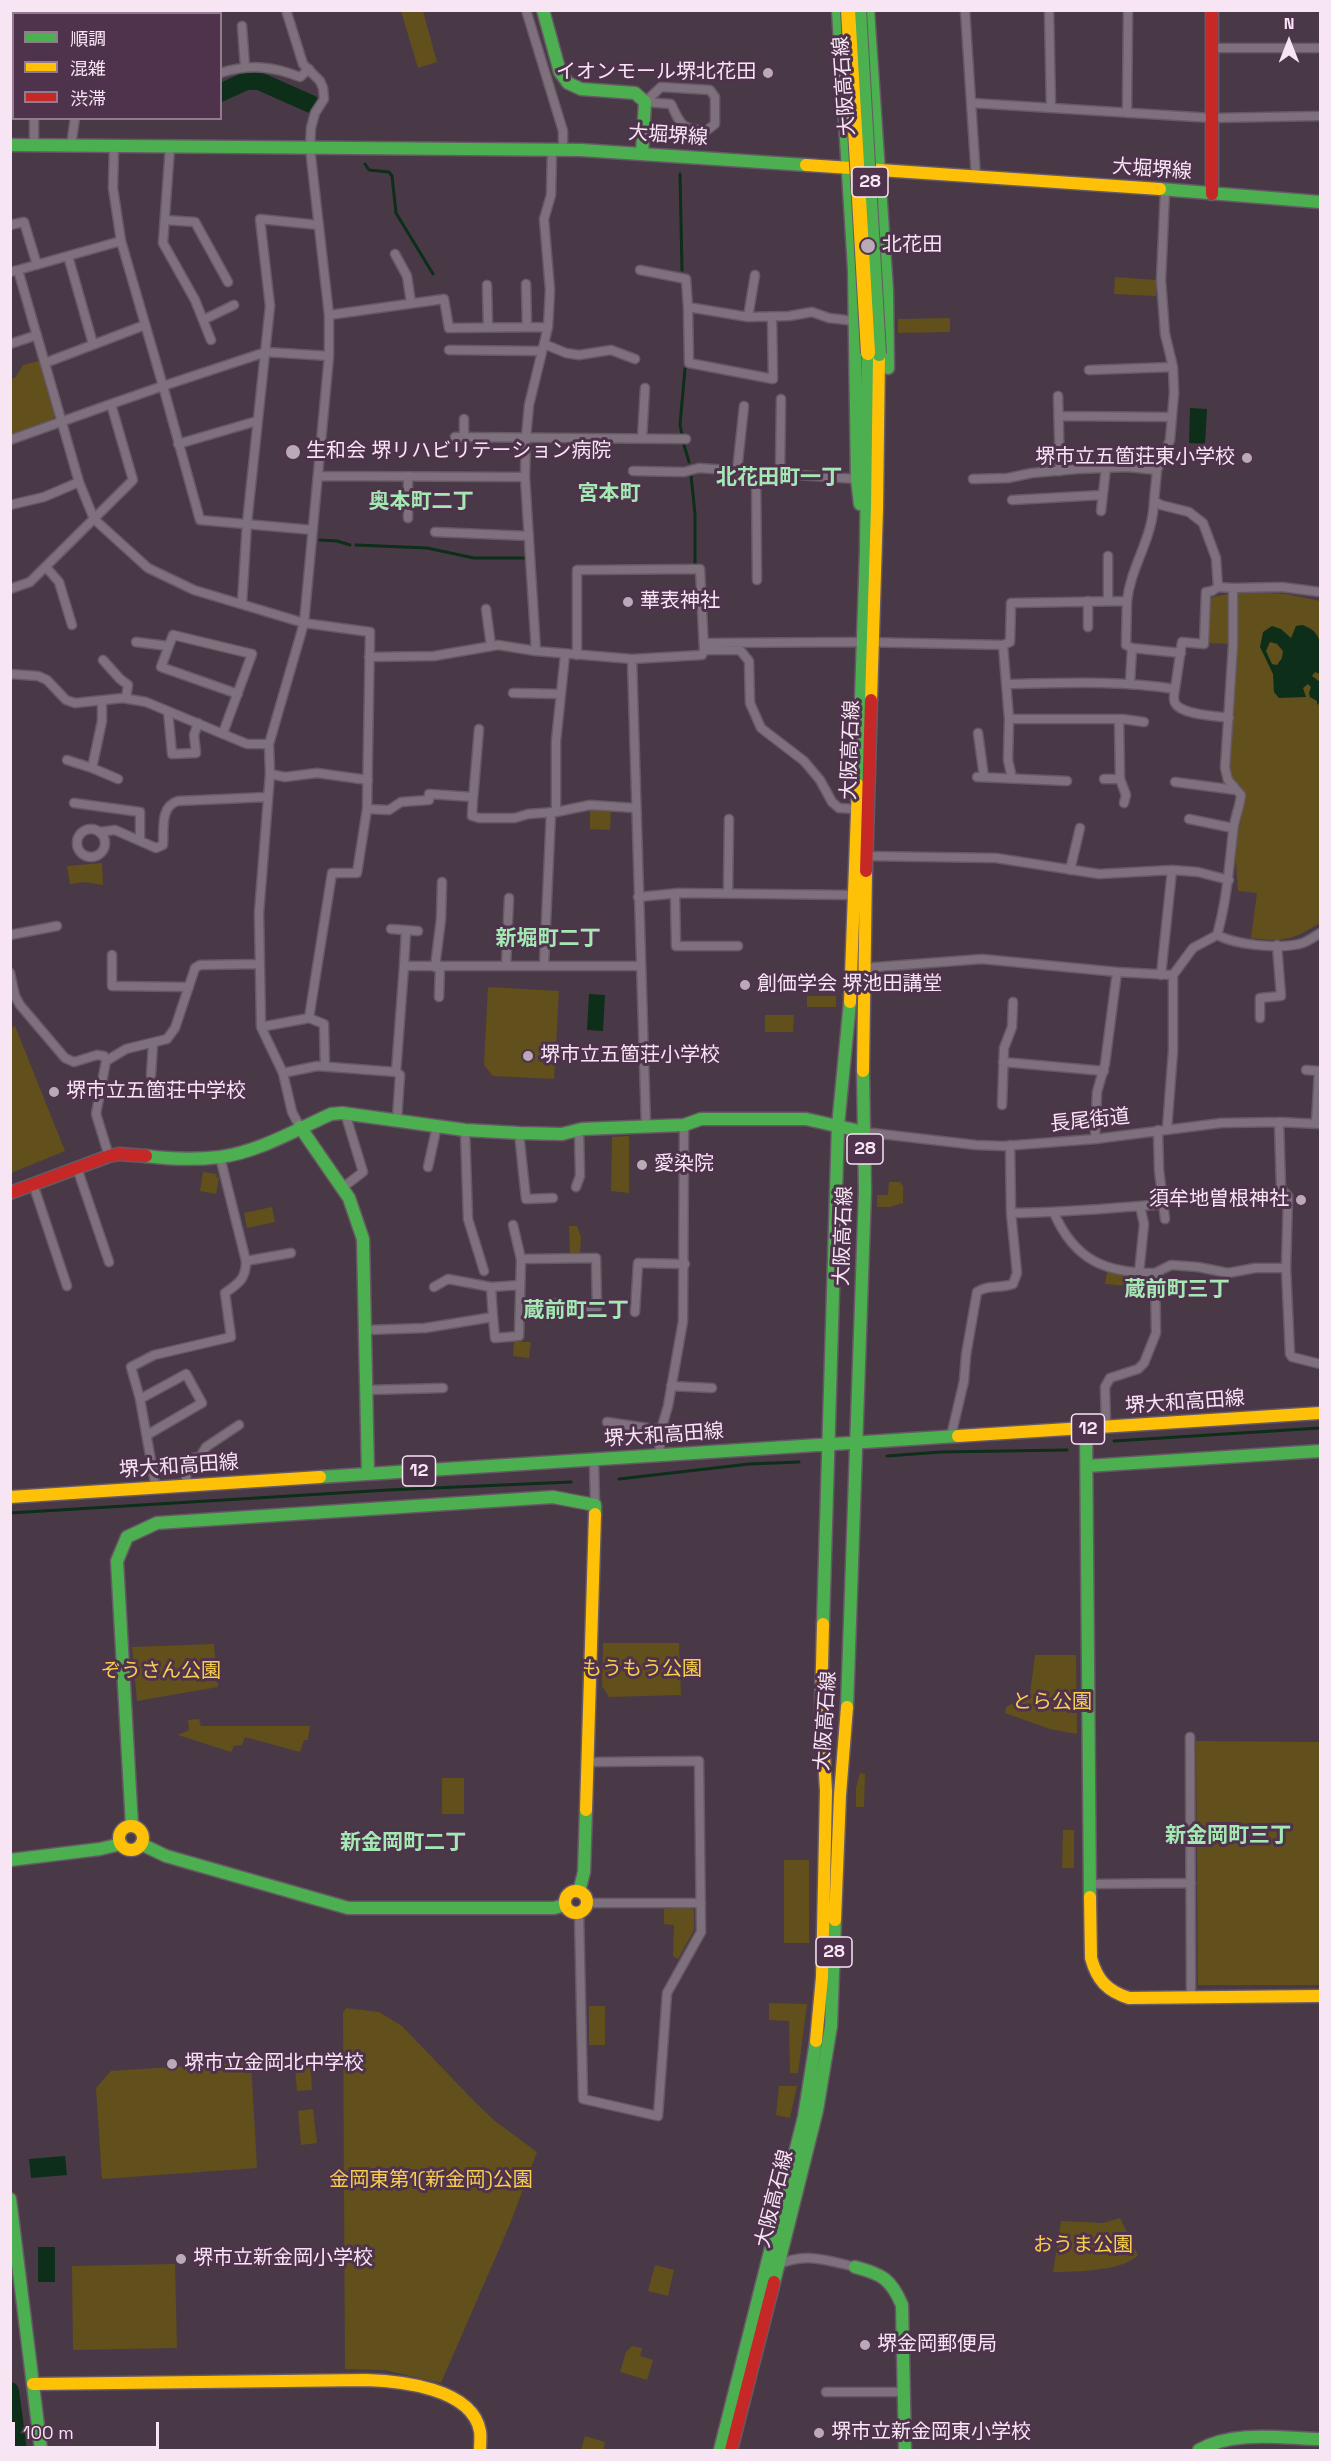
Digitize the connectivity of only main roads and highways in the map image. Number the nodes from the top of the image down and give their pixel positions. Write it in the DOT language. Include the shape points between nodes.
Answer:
graph roads {
  1 [pos="543,10"];
  2 [pos="838,10"];
  3 [pos="848,10"];
  4 [pos="859,10"];
  5 [pos="868,10"];
  6 [pos="1212,10"];
  7 [pos="10,145"];
  8 [pos="642,154"];
  9 [pos="847,168"];
  10 [pos="879,171"];
  11 [pos="1212,194"];
  12 [pos="1320,202"];
  13 [pos="873,354"];
  14 [pos="878,509"];
  15 [pos="866,551"];
  16 [pos="867,642"];
  17 [pos="861,856"];
  18 [pos="838,1126"];
  19 [pos="300,1127"];
  20 [pos="864,1132"];
  21 [pos="10,1193"];
  22 [pos="1320,1413"];
  23 [pos="1086,1429"];
  24 [pos="855,1442"];
  25 [pos="828,1443"];
  26 [pos="1320,1451"];
  27 [pos="1087,1466"];
  28 [pos="368,1474"];
  29 [pos="10,1497"];
  30 [pos="132,1826"];
  31 [pos="121,1844"];
  32 [pos="141,1844"];
  33 [pos="10,1860"];
  34 [pos="1320,1996"];
  35 [pos="10,2199"];
  36 [pos="855,2267"];
  37 [pos="33,2384"];
  38 [pos="1320,2439"];
  39 [pos="40,2451"];
  40 [pos="480,2451"];
  41 [pos="720,2451"];
  42 [pos="731,2451"];
  43 [pos="904,2451"];
  44 [pos="1199,2451"];
  1 -- 8 [label="main road" via="560,72 568,83 580,89 635,93 645,102"];
  2 -- 9 [label="main road"];
  3 -- 13 [label="main road, 大阪高石線 / 28, bridge"];
  4 -- 13 [label="main road, 大阪高石線 / 28, bridge"];
  5 -- 10 [label="main road"];
  6 -- 11 [label="main road"];
  7 -- 8 [label="main road, 大堀堺線" via="557,149"];
  8 -- 9 [label="main road, 大堀堺線"];
  9 -- 10 [label="main road, 大堀堺線"];
  9 -- 15 [label="main road" via="855,321 857,479"];
  10 -- 11 [label="main road, 大堀堺線"];
  10 -- 14 [label="main road" via="887,314 888,448"];
  11 -- 12 [label="main road, 大堀堺線"];
  13 -- 14 [label="main road, 大阪高石線 / 28"];
  13 -- 15 [label="main road, 大阪高石線 / 28"];
  14 -- 16 [label="main road, 大阪高石線 / 28"];
  15 -- 16 [label="main road, 大阪高石線 / 28"];
  16 -- 17 [label="main road, 大阪高石線 / 28"];
  16 -- 17 [label="main road, 大阪高石線 / 28" via="855,809"];
  17 -- 18 [label="main road, 大阪高石線 / 28" via="853,895 850,1012"];
  17 -- 20 [label="main road, 大阪高石線 / 28"];
  18 -- 19 [label="main road" via="806,1119 701,1119 684,1125 562,1134 519,1133 465,1130 345,1113 331,1114"];
  18 -- 20 [label="main road"];
  18 -- 25 [label="main road, 大阪高石線 / 28"];
  19 -- 21 [label="main road" via="245,1151 220,1157 193,1160 109,1156"];
  19 -- 28 [label="main road" via="354,1208 363,1239"];
  20 -- 24 [label="main road, 大阪高石線 / 28"];
  22 -- 23 [label="main road, 堺大和高田線 / 12"];
  23 -- 24 [label="main road, 堺大和高田線 / 12"];
  23 -- 27 [label="main road"];
  24 -- 25 [label="main road, 堺大和高田線 / 12"];
  24 -- 42 [label="main road, 大阪高石線 / 28" via="849,1662 831,2026 817,2110"];
  25 -- 28 [label="main road, 堺大和高田線 / 12"];
  25 -- 41 [label="main road, 大阪高石線 / 28" via="821,1707 826,1791 818,2028 804,2117"];
  26 -- 27 [label="main road"];
  27 -- 34 [label="main road" via="1091,1958 1095,1974 1114,1995 1129,1998"];
  28 -- 29 [label="main road, 堺大和高田線 / 12"];
  30 -- 31 [label="main road" via="122,1830"];
  30 -- 32 [label="main road" via="141,1833"];
  30 -- 32 [label="main road" via="117,1561 127,1537 157,1523 554,1497 595,1505 589,1762 581,1902 573,1892 565,1905 543,1908 348,1908 166,1856"];
  31 -- 32 [label="main road" via="131,1850"];
  31 -- 33 [label="main road"];
  35 -- 37 [label="main road"];
  36 -- 43 [label="main road" via="888,2278 902,2305"];
  37 -- 39 [label="main road"];
  37 -- 40 [label="main road" via="397,2382 444,2394 471,2410 482,2433"];
  38 -- 44 [label="main road" via="1226,2439"];
}
